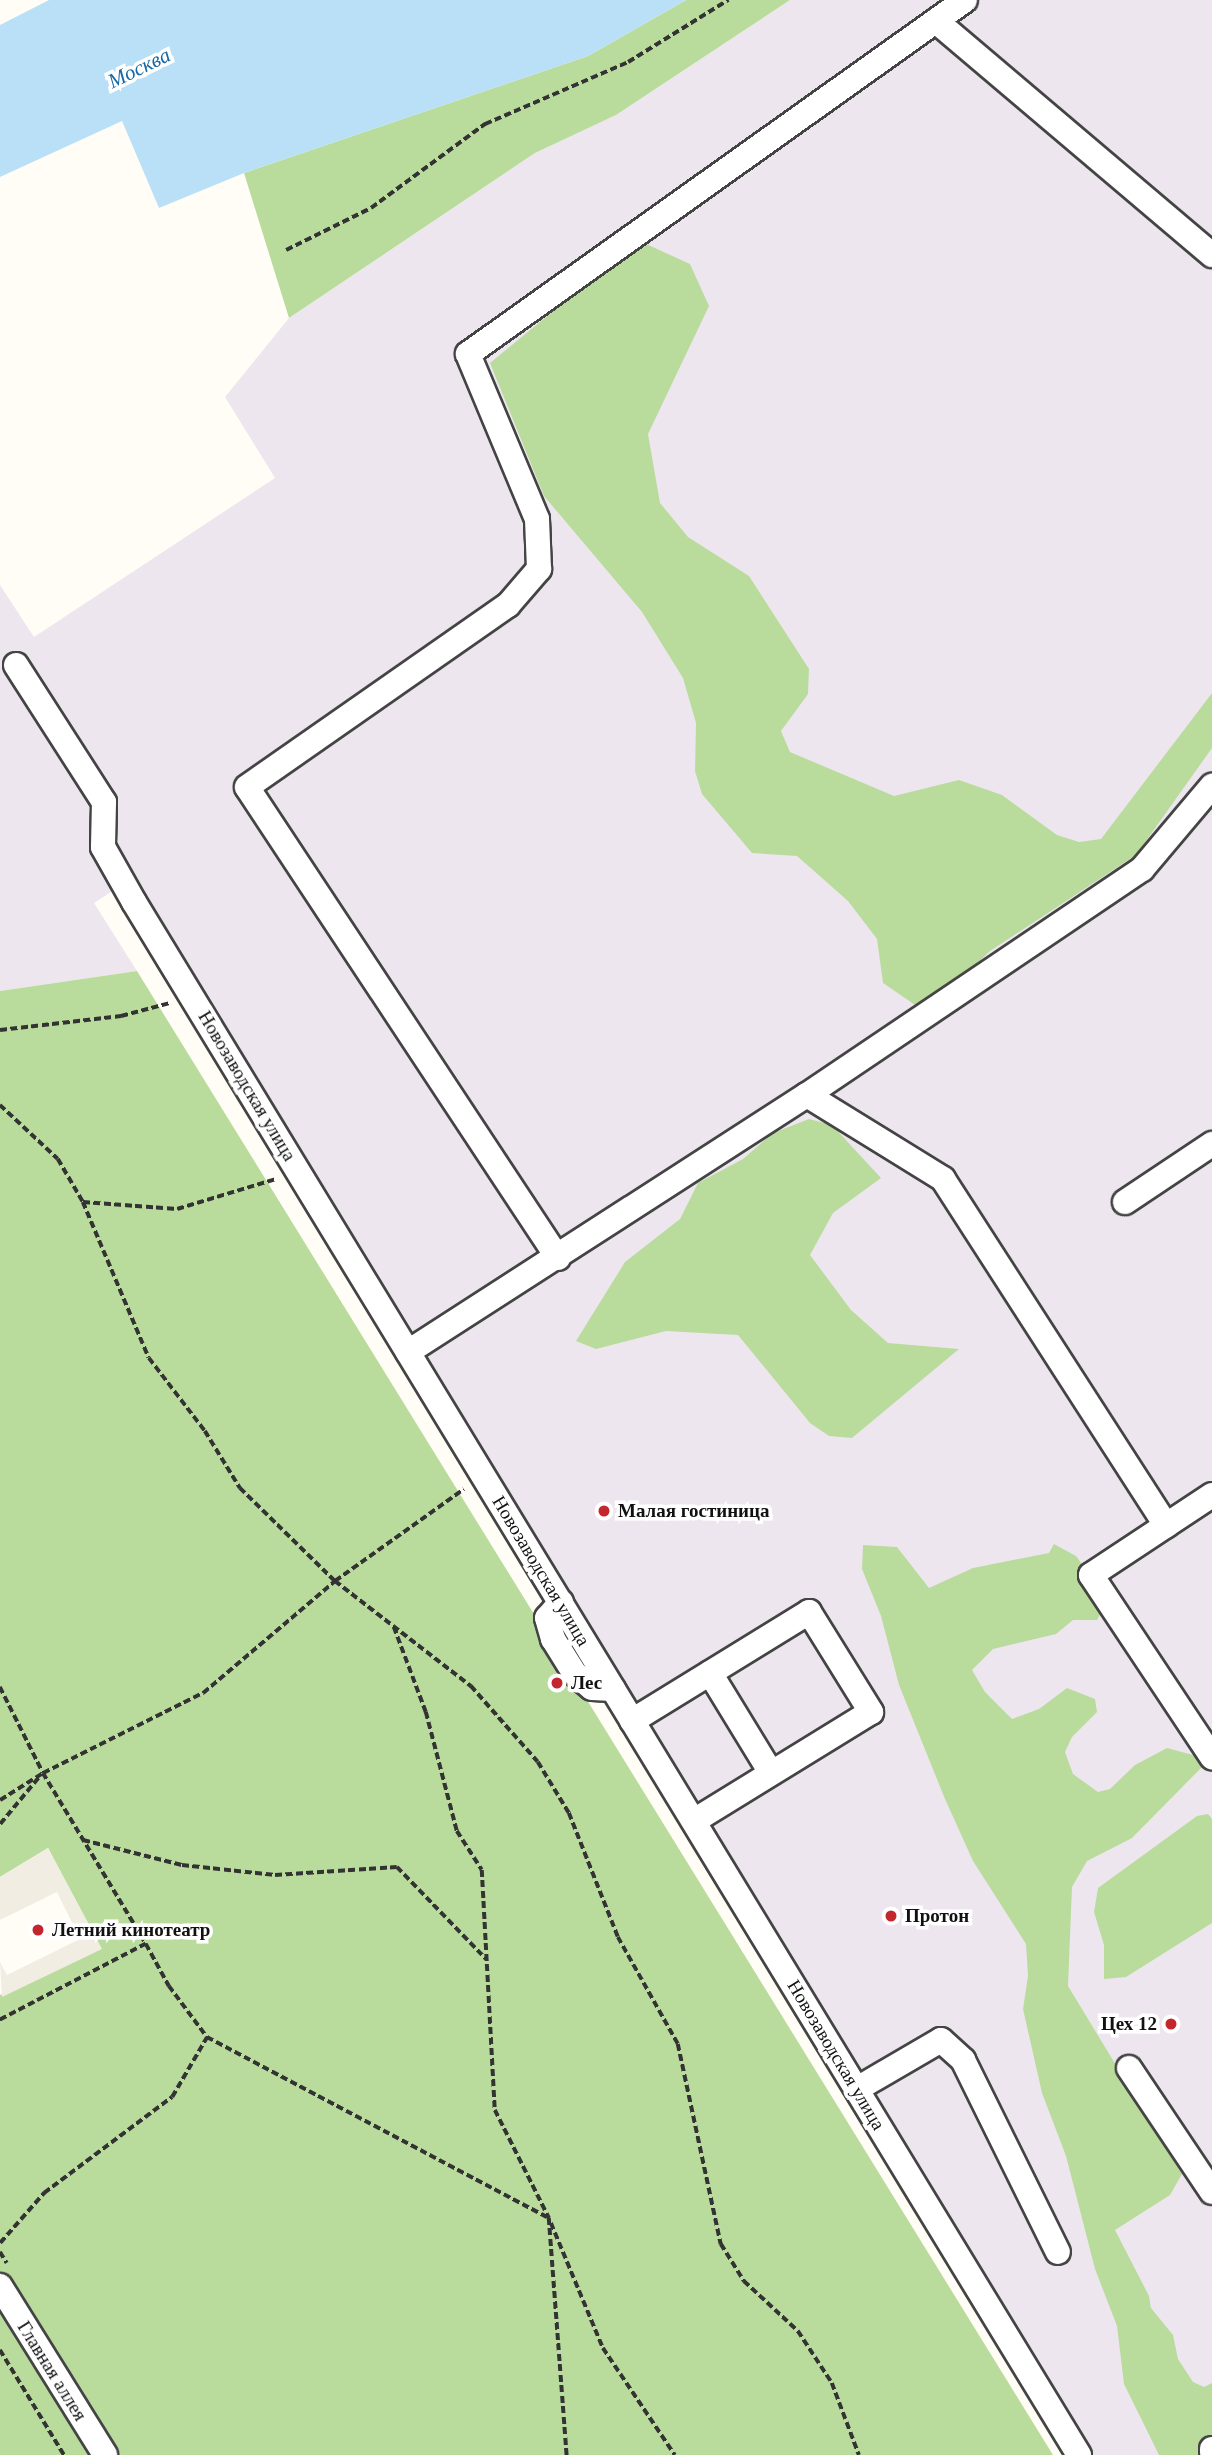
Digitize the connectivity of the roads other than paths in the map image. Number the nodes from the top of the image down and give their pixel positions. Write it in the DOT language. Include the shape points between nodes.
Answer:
graph roads {
  1 [pos="965,0"];
  2 [pos="936,21"];
  3 [pos="1212,255"];
  4 [pos="16,665"];
  5 [pos="1212,786"];
  6 [pos="807,1095"];
  7 [pos="1212,1144"];
  8 [pos="1125,1202"];
  9 [pos="558,1258"];
  10 [pos="408,1352"];
  11 [pos="1212,1494"];
  12 [pos="1167,1525"];
  13 [pos="710,1673"];
  14 [pos="632,1721"];
  15 [pos="1212,1757"];
  16 [pos="771,1773"];
  17 [pos="694,1821"];
  18 [pos="1129,2068"];
  19 [pos="857,2089"];
  20 [pos="1212,2192"];
  21 [pos="1058,2252"];
  22 [pos="0,2286"];
  23 [pos="105,2455"];
  24 [pos="1079,2455"];
  1 -- 2 [label="street"];
  2 -- 3 [label="street"];
  2 -- 9 [label="street" via="468,354 537,519 539,569 509,604 247,787"];
  4 -- 10 [label="street, Новозаводская улица" via="104,802 103,847 134,902"];
  5 -- 6 [label="street" via="1142,869"];
  6 -- 9 [label="street"];
  6 -- 12 [label="street" via="943,1179"];
  7 -- 8 [label="street"];
  9 -- 10 [label="street"];
  10 -- 14 [label="street, Новозаводская улица"];
  11 -- 12 [label="street"];
  12 -- 15 [label="street" via="1091,1575"];
  13 -- 14 [label="street"];
  13 -- 16 [label="street"];
  13 -- 16 [label="street" via="809,1612 871,1712"];
  14 -- 17 [label="street, Новозаводская улица"];
  16 -- 17 [label="street"];
  17 -- 19 [label="street, Новозаводская улица"];
  18 -- 20 [label="street"];
  19 -- 21 [label="street" via="941,2040 963,2060"];
  19 -- 24 [label="street, Новозаводская улица"];
  22 -- 23 [label="street, Главная аллея"];
}
